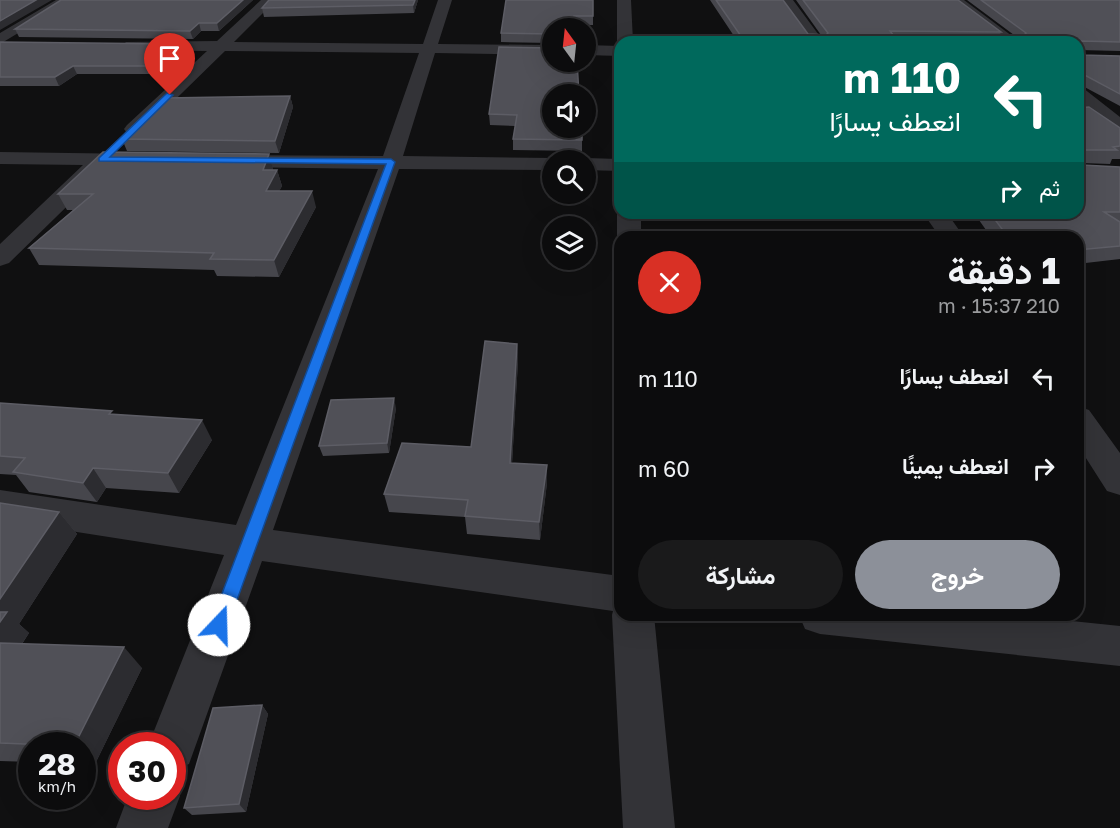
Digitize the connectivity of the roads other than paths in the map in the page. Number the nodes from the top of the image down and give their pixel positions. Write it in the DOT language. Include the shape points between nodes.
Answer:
graph roads {
  1 [pos="66,0"];
  2 [pos="270,0"];
  3 [pos="445,0"];
  4 [pos="624,0"];
  5 [pos="786,0"];
  6 [pos="955,0"];
  7 [pos="626,36"];
  8 [pos="812,36"];
  9 [pos="1004,36"];
  10 [pos="0,41"];
  11 [pos="23,44"];
  12 [pos="116,45"];
  13 [pos="220,46"];
  14 [pos="429,48"];
  15 [pos="542,50"];
  16 [pos="596,50"];
  17 [pos="614,51"];
  18 [pos="1084,98"];
  19 [pos="1120,127"];
  20 [pos="0,158"];
  21 [pos="102,160"];
  22 [pos="160,160"];
  23 [pos="206,160"];
  24 [pos="391,162"];
  25 [pos="542,164"];
  26 [pos="596,164"];
  27 [pos="614,165"];
  28 [pos="0,258"];
  29 [pos="1084,428"];
  30 [pos="1120,481"];
  31 [pos="0,505"];
  32 [pos="250,543"];
  33 [pos="614,593"];
  34 [pos="633,621"];
  35 [pos="878,621"];
  36 [pos="1120,646"];
  37 [pos="178,732"];
  38 [pos="149,810"];
  39 [pos="142,828"];
  40 [pos="649,828"];
  1 -- 10 [label="street"];
  2 -- 13 [label="street"];
  3 -- 14 [label="street"];
  4 -- 7 [label="street"];
  5 -- 8 [label="street"];
  6 -- 9 [label="street"];
  10 -- 11 [label="street"];
  12 -- 13 [label="street"];
  13 -- 14 [label="street"];
  13 -- 21 [label="street"];
  14 -- 15 [label="street"];
  14 -- 24 [label="street"];
  16 -- 17 [label="street"];
  18 -- 19 [label="street"];
  20 -- 21 [label="street"];
  21 -- 22 [label="street"];
  21 -- 28 [label="street"];
  23 -- 24 [label="street"];
  24 -- 25 [label="street"];
  24 -- 32 [label="street"];
  26 -- 27 [label="street"];
  29 -- 30 [label="street"];
  31 -- 32 [label="street"];
  32 -- 33 [label="street"];
  32 -- 37 [label="street"];
  34 -- 40 [label="street"];
  35 -- 36 [label="street"];
  38 -- 39 [label="street"];
}
